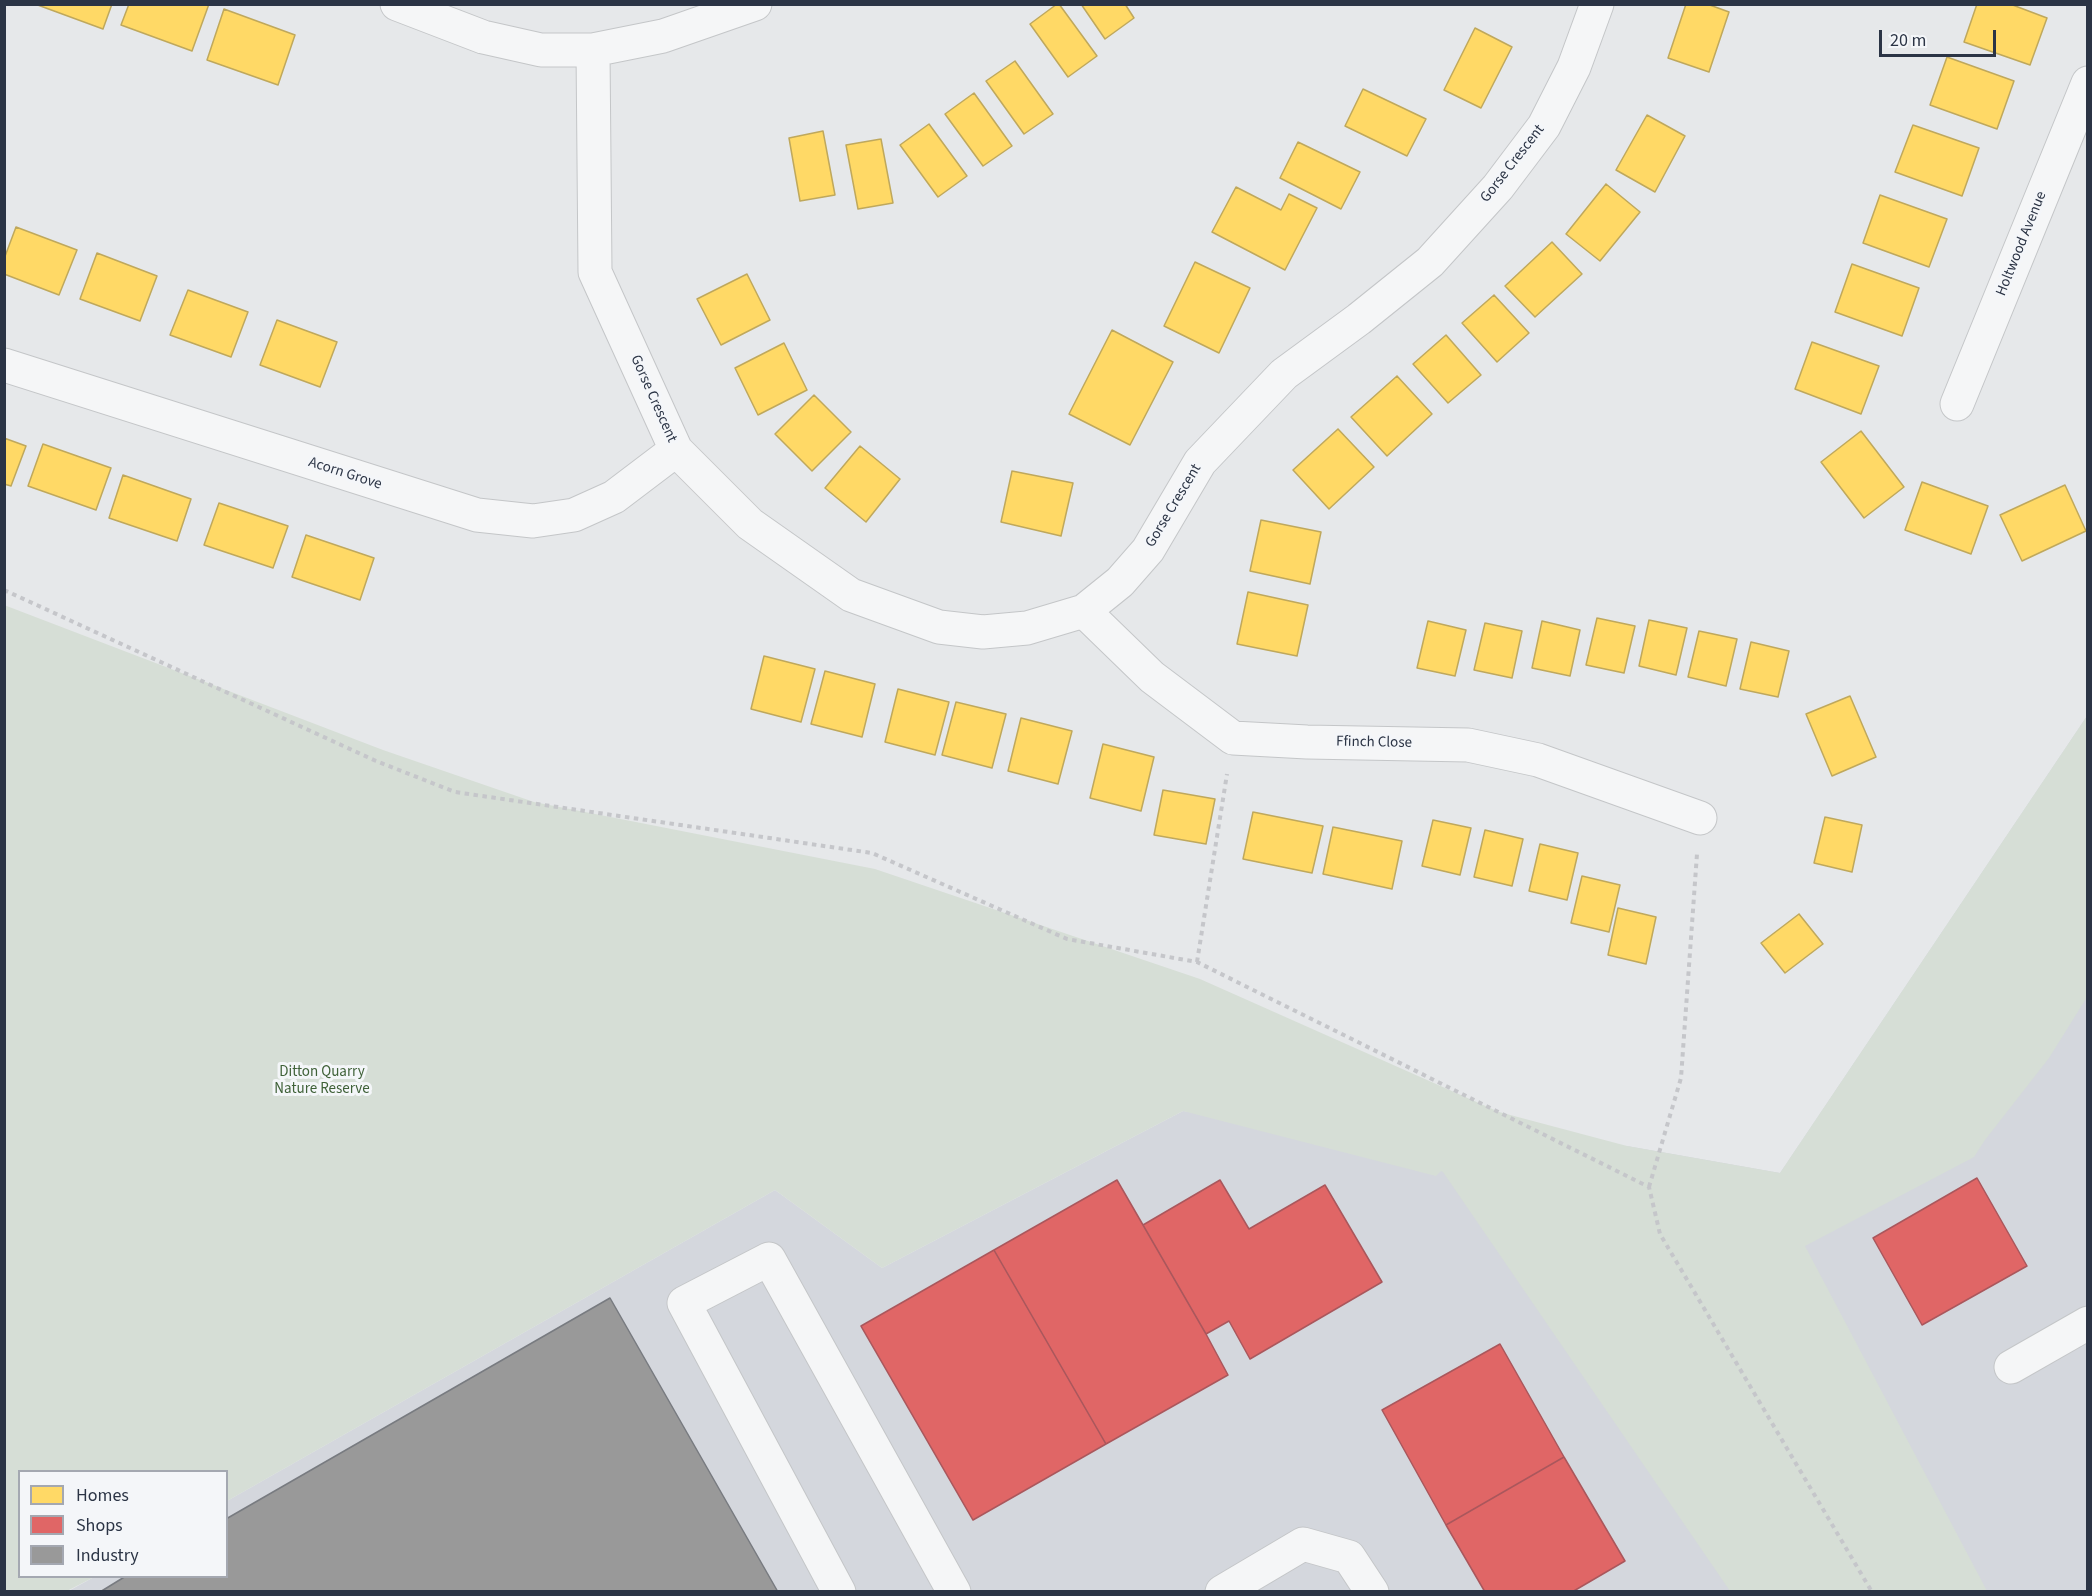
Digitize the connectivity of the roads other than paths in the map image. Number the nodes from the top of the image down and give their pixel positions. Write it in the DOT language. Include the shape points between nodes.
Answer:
graph roads {
  1 [pos="397,4"];
  2 [pos="755,4"];
  3 [pos="1597,4"];
  4 [pos="593,50"];
  5 [pos="2088,83"];
  6 [pos="4,365"];
  7 [pos="1957,404"];
  8 [pos="676,450"];
  9 [pos="1084,611"];
  10 [pos="1700,818"];
  11 [pos="2088,1323"];
  12 [pos="2011,1367"];
  13 [pos="839,1592"];
  14 [pos="954,1592"];
  15 [pos="1222,1592"];
  16 [pos="1372,1592"];
  1 -- 4 [label="street" via="483,37 541,50"];
  2 -- 4 [label="street" via="663,36"];
  3 -- 9 [label="street, Gorse Crescent" via="1574,67 1544,126 1498,187 1430,262 1284,374 1200,462 1148,550 1120,582"];
  4 -- 8 [label="street, Gorse Crescent" via="595,272"];
  5 -- 7 [label="street, Holtwood Avenue"];
  6 -- 8 [label="street, Acorn Grove" via="477,515 533,521 574,515 614,497"];
  8 -- 9 [label="street, Gorse Crescent" via="750,524 851,595 939,627 983,632 1028,628"];
  9 -- 10 [label="street, Ffinch Close" via="1152,677 1233,738 1468,745 1539,760"];
  11 -- 12 [label="street"];
  13 -- 14 [label="street" via="684,1303 769,1259"];
  15 -- 16 [label="street" via="1303,1544 1349,1557"];
}
